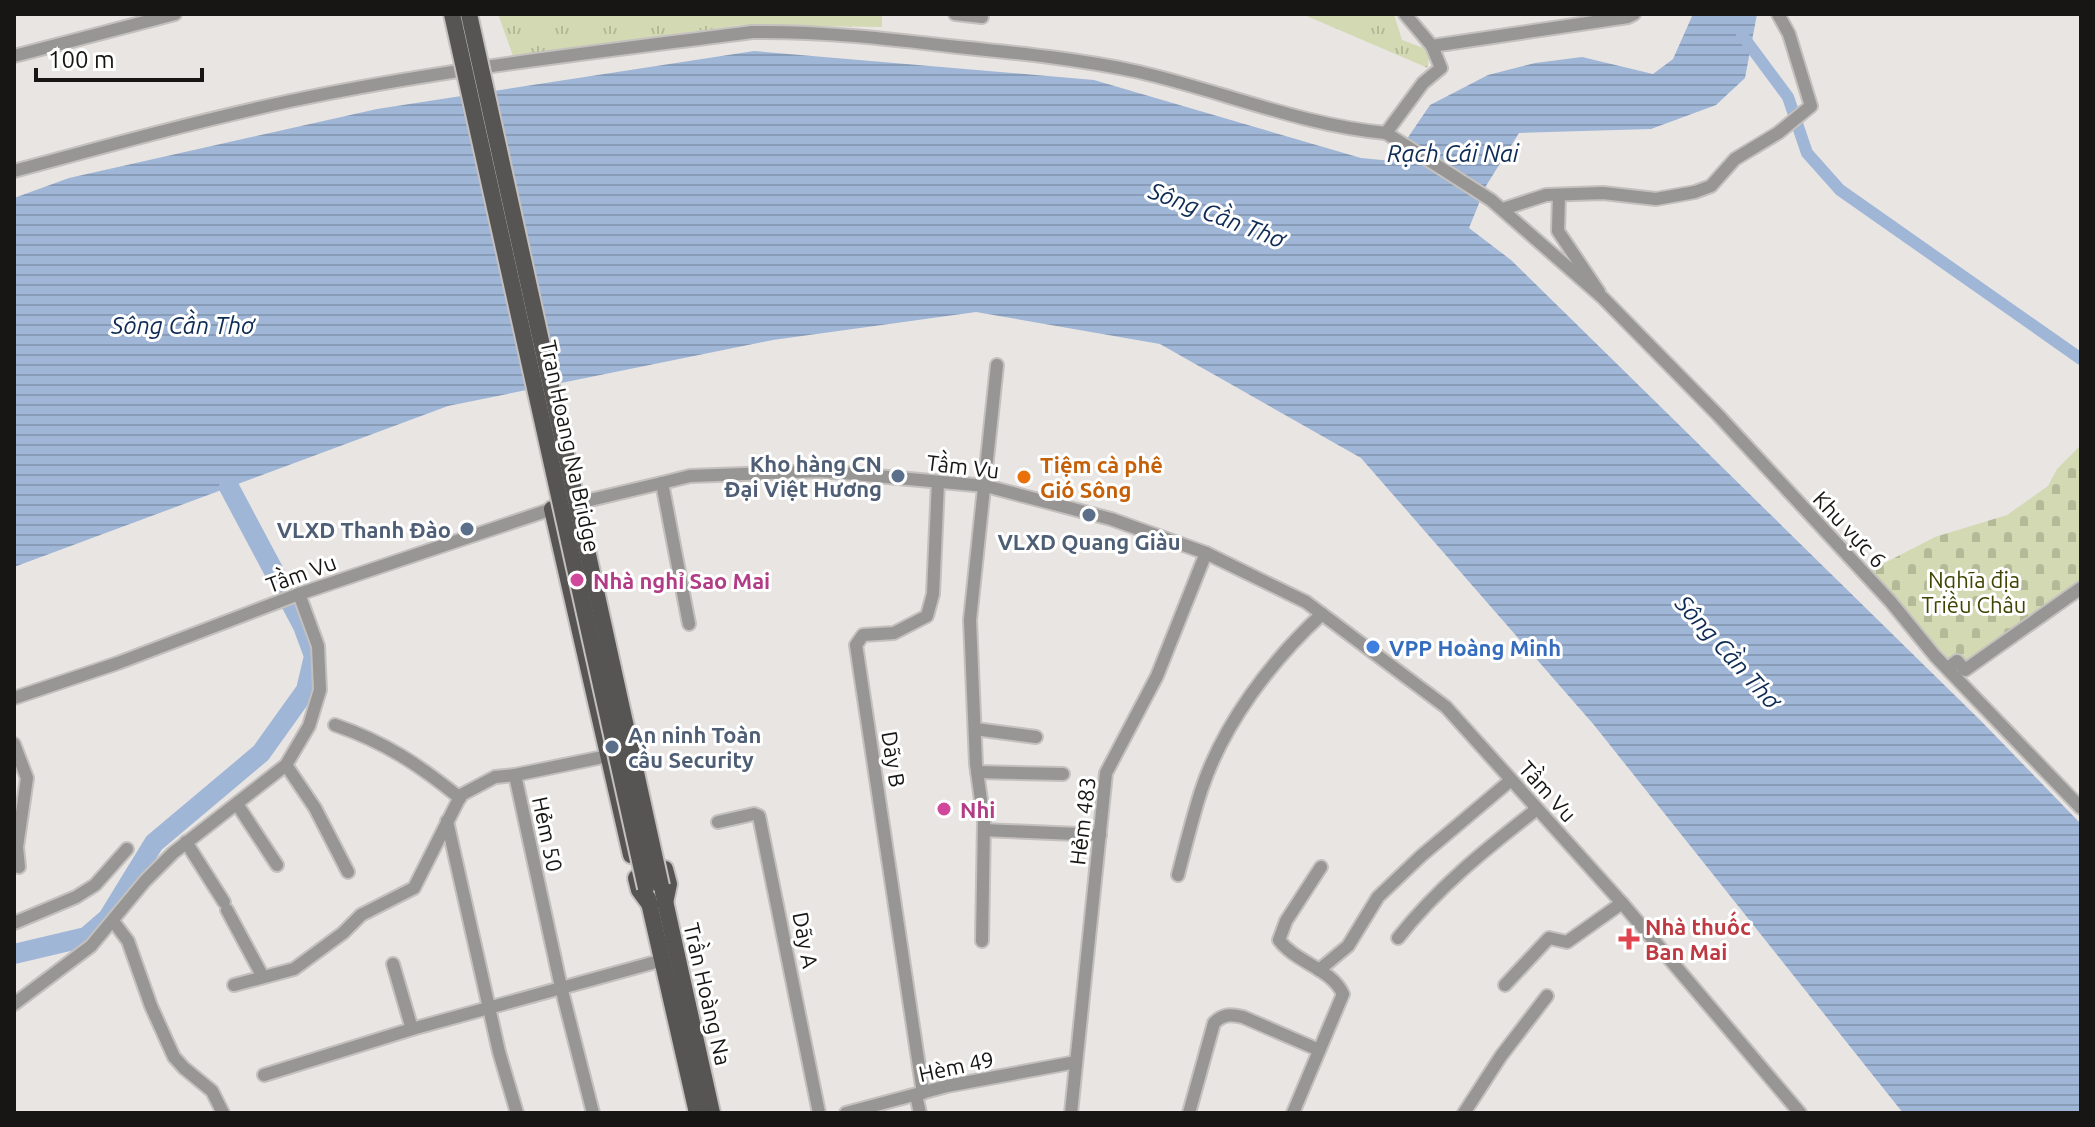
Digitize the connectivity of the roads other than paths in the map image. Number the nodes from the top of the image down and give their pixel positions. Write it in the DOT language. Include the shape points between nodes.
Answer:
graph roads {
  1 [pos="175,14"];
  2 [pos="452,14"];
  3 [pos="469,14"];
  4 [pos="955,14"];
  5 [pos="1405,14"];
  6 [pos="1634,14"];
  7 [pos="1778,14"];
  8 [pos="982,17"];
  9 [pos="1432,46"];
  10 [pos="14,56"];
  11 [pos="1386,133"];
  12 [pos="14,171"];
  13 [pos="1559,195"];
  14 [pos="1503,209"];
  15 [pos="1603,298"];
  16 [pos="997,365"];
  17 [pos="938,482"];
  18 [pos="662,483"];
  19 [pos="986,486"];
  20 [pos="581,502"];
  21 [pos="552,509"];
  22 [pos="1206,553"];
  23 [pos="2081,588"];
  24 [pos="299,594"];
  25 [pos="1322,614"];
  26 [pos="689,624"];
  27 [pos="1948,668"];
  28 [pos="14,698"];
  29 [pos="335,725"];
  30 [pos="975,729"];
  31 [pos="1036,737"];
  32 [pos="14,744"];
  33 [pos="608,756"];
  34 [pos="286,765"];
  35 [pos="977,772"];
  36 [pos="1063,774"];
  37 [pos="515,775"];
  38 [pos="1511,780"];
  39 [pos="460,798"];
  40 [pos="237,804"];
  41 [pos="2081,808"];
  42 [pos="1537,809"];
  43 [pos="447,821"];
  44 [pos="718,822"];
  45 [pos="984,830"];
  46 [pos="1100,835"];
  47 [pos="186,842"];
  48 [pos="127,849"];
  49 [pos="277,865"];
  50 [pos="19,867"];
  51 [pos="1321,867"];
  52 [pos="348,872"];
  53 [pos="1178,875"];
  54 [pos="654,887"];
  55 [pos="1622,903"];
  56 [pos="658,904"];
  57 [pos="113,921"];
  58 [pos="14,923"];
  59 [pos="1398,938"];
  60 [pos="982,941"];
  61 [pos="663,960"];
  62 [pos="393,964"];
  63 [pos="1319,970"];
  64 [pos="263,977"];
  65 [pos="234,985"];
  66 [pos="1505,985"];
  67 [pos="561,987"];
  68 [pos="1547,996"];
  69 [pos="14,1004"];
  70 [pos="491,1007"];
  71 [pos="412,1029"];
  72 [pos="1319,1050"];
  73 [pos="1076,1062"];
  74 [pos="264,1075"];
  75 [pos="920,1094"];
  76 [pos="223,1113"];
  77 [pos="517,1113"];
  78 [pos="593,1113"];
  79 [pos="697,1113"];
  80 [pos="712,1113"];
  81 [pos="819,1113"];
  82 [pos="846,1113"];
  83 [pos="920,1113"];
  84 [pos="1071,1113"];
  85 [pos="1189,1113"];
  86 [pos="1293,1113"];
  87 [pos="1464,1113"];
  88 [pos="1800,1113"];
  1 -- 10 [label="street"];
  2 -- 54 [label="main road, Tran Hoang Na Bridge, bridge"];
  3 -- 54 [label="main road, Tran Hoang Na Bridge, bridge"];
  4 -- 8 [label="street"];
  5 -- 9 [label="street"];
  6 -- 9 [label="street"];
  7 -- 13 [label="street" via="1811,106 1806,111 1735,159 1711,186 1695,192 1656,199"];
  9 -- 11 [label="street" via="1441,68 1423,83"];
  11 -- 12 [label="street" via="1349,130 1139,72 1046,56 802,31 752,32 412,78 155,132"];
  11 -- 14 [label="street, Khu vực 6"];
  13 -- 14 [label="street"];
  13 -- 15 [label="street" via="1559,235"];
  14 -- 15 [label="street, Khu vực 6"];
  15 -- 27 [label="street, Khu vực 6" via="1718,415"];
  16 -- 19 [label="street"];
  17 -- 18 [label="street, Tầm Vu" via="821,471 690,476"];
  17 -- 19 [label="street, Tầm Vu"];
  17 -- 75 [label="street, Dãy B" via="933,594 927,616 894,633 863,635 856,645"];
  18 -- 20 [label="street, Tầm Vu"];
  18 -- 26 [label="street"];
  19 -- 22 [label="street, Tầm Vu" via="1111,519"];
  19 -- 30 [label="street" via="970,620"];
  20 -- 21 [label="street, Tầm Vu"];
  20 -- 56 [label="main road" via="669,884"];
  21 -- 24 [label="street, Tầm Vu"];
  21 -- 33 [label="main road"];
  22 -- 25 [label="street, Tầm Vu"];
  22 -- 46 [label="street, Hẻm 483" via="1157,676 1106,773"];
  23 -- 27 [label="street" via="1965,670 1957,661"];
  24 -- 28 [label="street, Tầm Vu"];
  24 -- 34 [label="street" via="318,646 320,690 309,726"];
  25 -- 38 [label="street, Tầm Vu" via="1446,707"];
  25 -- 53 [label="street" via="1264,675 1221,745 1201,790"];
  27 -- 41 [label="street, Khu vực 6"];
  29 -- 39 [label="street" via="397,751"];
  30 -- 31 [label="street"];
  30 -- 35 [label="street"];
  32 -- 50 [label="street" via="27,778"];
  33 -- 37 [label="street"];
  33 -- 56 [label="main road" via="639,890"];
  34 -- 40 [label="street"];
  34 -- 52 [label="street"];
  35 -- 36 [label="street"];
  35 -- 45 [label="street"];
  37 -- 39 [label="street, Hẻm 50" via="495,777"];
  37 -- 67 [label="street, Hẻm 50"];
  38 -- 42 [label="street, Tầm Vu"];
  38 -- 63 [label="street" via="1378,897 1348,946"];
  39 -- 43 [label="street, Hẻm 50"];
  40 -- 47 [label="street"];
  40 -- 49 [label="street"];
  42 -- 55 [label="street, Tầm Vu"];
  42 -- 59 [label="street" via="1451,881"];
  43 -- 64 [label="street, Hẻm 50" via="414,888 361,915 294,969"];
  43 -- 70 [label="street"];
  44 -- 81 [label="street, Dãy A" via="754,814 760,819"];
  45 -- 46 [label="street"];
  45 -- 60 [label="street"];
  46 -- 73 [label="street, Hẻm 483"];
  47 -- 57 [label="street"];
  47 -- 64 [label="street"];
  48 -- 58 [label="street" via="95,885"];
  51 -- 63 [label="street" via="1279,940"];
  54 -- 56 [label="main road, Trần Hoàng Na"];
  55 -- 66 [label="street" via="1567,942 1549,938"];
  55 -- 88 [label="street, Tầm Vu"];
  56 -- 61 [label="main road, Trần Hoàng Na"];
  56 -- 80 [label="main road, Trần Hoàng Na"];
  57 -- 69 [label="street" via="91,946"];
  57 -- 76 [label="street" via="128,941 174,1057 212,1091"];
  61 -- 67 [label="street"];
  61 -- 79 [label="main road, Trần Hoàng Na"];
  62 -- 71 [label="street"];
  63 -- 72 [label="street" via="1337,982 1343,994"];
  64 -- 65 [label="street, Hẻm 50"];
  67 -- 70 [label="street"];
  67 -- 78 [label="street, Hẻm 50"];
  68 -- 87 [label="street"];
  70 -- 71 [label="street"];
  70 -- 77 [label="street"];
  71 -- 74 [label="street"];
  72 -- 85 [label="street" via="1243,1017 1220,1017"];
  72 -- 86 [label="street"];
  73 -- 75 [label="street, Hèm 49"];
  73 -- 84 [label="street, Hẻm 483"];
  75 -- 82 [label="street, Hèm 49"];
  75 -- 83 [label="street, Dãy B"];
}
